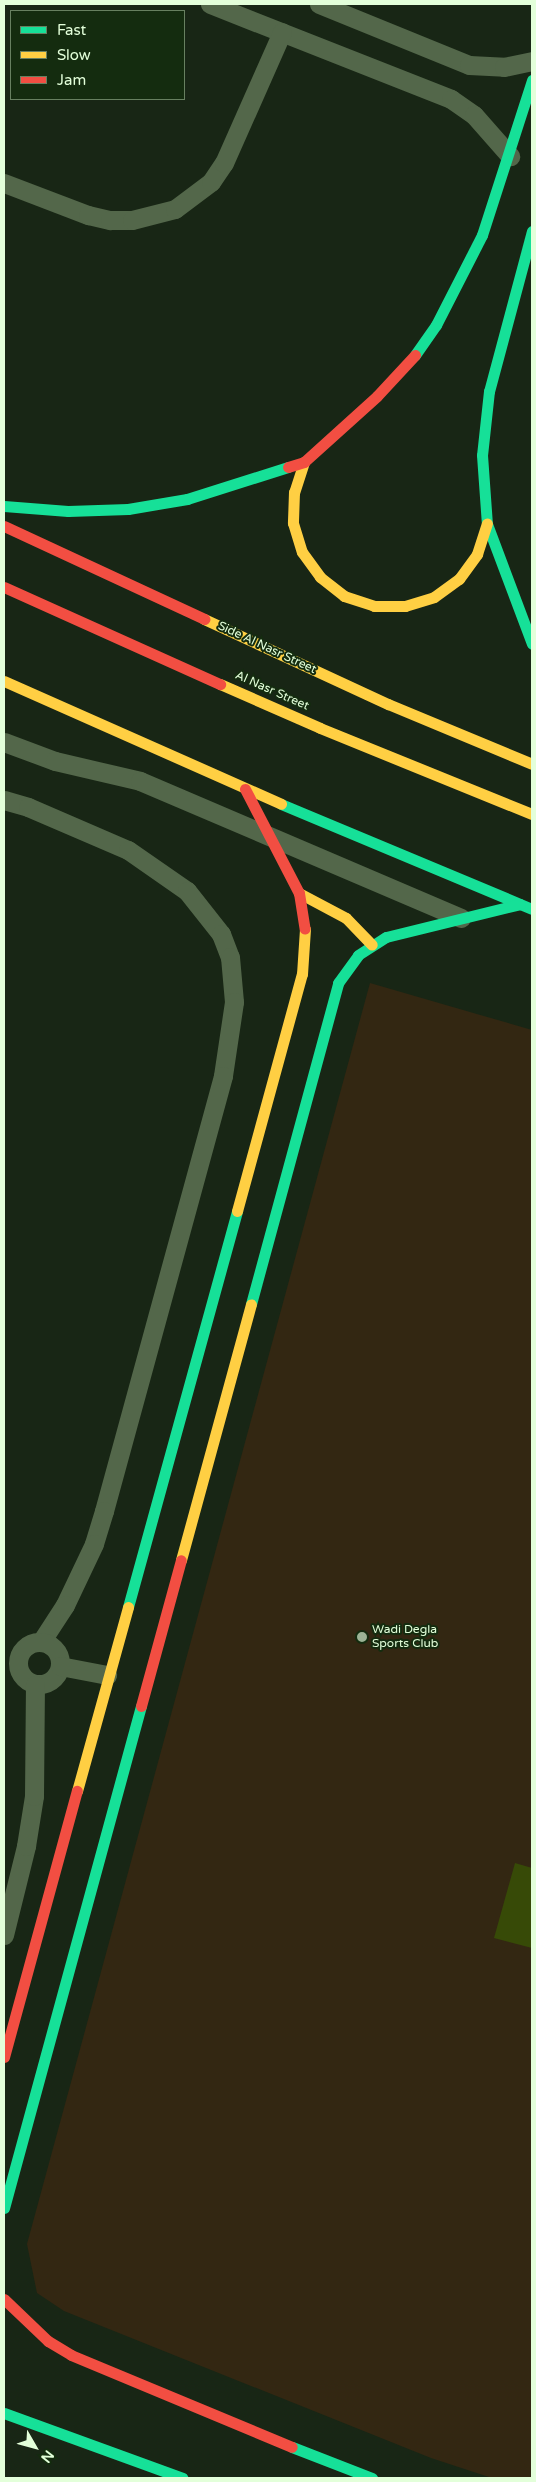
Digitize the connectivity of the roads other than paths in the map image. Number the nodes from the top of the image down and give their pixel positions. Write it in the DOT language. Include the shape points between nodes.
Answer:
graph roads {
  1 [pos="210,4"];
  2 [pos="319,4"];
  3 [pos="282,32"];
  4 [pos="532,61"];
  5 [pos="532,80"];
  6 [pos="510,156"];
  7 [pos="4,183"];
  8 [pos="532,231"];
  9 [pos="304,462"];
  10 [pos="4,506"];
  11 [pos="487,524"];
  12 [pos="4,526"];
  13 [pos="4,586"];
  14 [pos="532,644"];
  15 [pos="4,681"];
  16 [pos="4,742"];
  17 [pos="532,764"];
  18 [pos="244,789"];
  19 [pos="4,800"];
  20 [pos="532,814"];
  21 [pos="270,836"];
  22 [pos="299,893"];
  23 [pos="520,904"];
  24 [pos="532,909"];
  25 [pos="461,918"];
  26 [pos="372,945"];
  27 [pos="41,1642"];
  28 [pos="11,1654"];
  29 [pos="60,1666"];
  30 [pos="107,1675"];
  31 [pos="35,1685"];
  32 [pos="4,1935"];
  33 [pos="4,2057"];
  34 [pos="4,2208"];
  35 [pos="4,2299"];
  36 [pos="4,2413"];
  37 [pos="183,2478"];
  38 [pos="372,2478"];
  1 -- 3 [label="street"];
  2 -- 4 [label="street" via="469,65 504,67"];
  3 -- 6 [label="street" via="451,99 494,134"];
  3 -- 7 [label="street" via="224,163 211,182 175,209 132,220 110,220 88,215"];
  5 -- 6 [label="street"];
  6 -- 9 [label="street" via="482,235 436,325 411,360 377,396"];
  8 -- 11 [label="street" via="489,391 483,426"];
  9 -- 10 [label="street" via="187,499 128,509 68,511"];
  9 -- 11 [label="street" via="294,492 293,523 302,552 320,578 344,596 374,606 404,606 434,597 459,579 477,554"];
  11 -- 14 [label="street"];
  12 -- 17 [label="street, Side Al Nasr Street" via="379,700"];
  13 -- 20 [label="street, Al Nasr Street" via="320,728"];
  15 -- 18 [label="street"];
  16 -- 21 [label="street" via="55,761 140,781"];
  18 -- 21 [label="street"];
  18 -- 23 [label="street"];
  19 -- 27 [label="street" via="128,850 187,890 221,934 230,957 234,1002 223,1076 104,1511 94,1544 65,1606"];
  21 -- 22 [label="street"];
  21 -- 25 [label="street"];
  22 -- 26 [label="street" via="338,912"];
  22 -- 30 [label="street" via="306,933 302,974"];
  23 -- 24 [label="street"];
  23 -- 25 [label="street"];
  25 -- 26 [label="street" via="401,933"];
  26 -- 34 [label="street" via="347,967 338,983"];
  27 -- 28 [label="street"];
  27 -- 29 [label="street" via="53,1648"];
  28 -- 31 [label="street" via="20,1674"];
  29 -- 30 [label="street"];
  29 -- 31 [label="street" via="49,1682"];
  30 -- 33 [label="street"];
  31 -- 32 [label="street" via="34,1796 26,1846"];
  35 -- 38 [label="street" via="48,2341 71,2355 224,2421"];
  36 -- 37 [label="street"];
}
